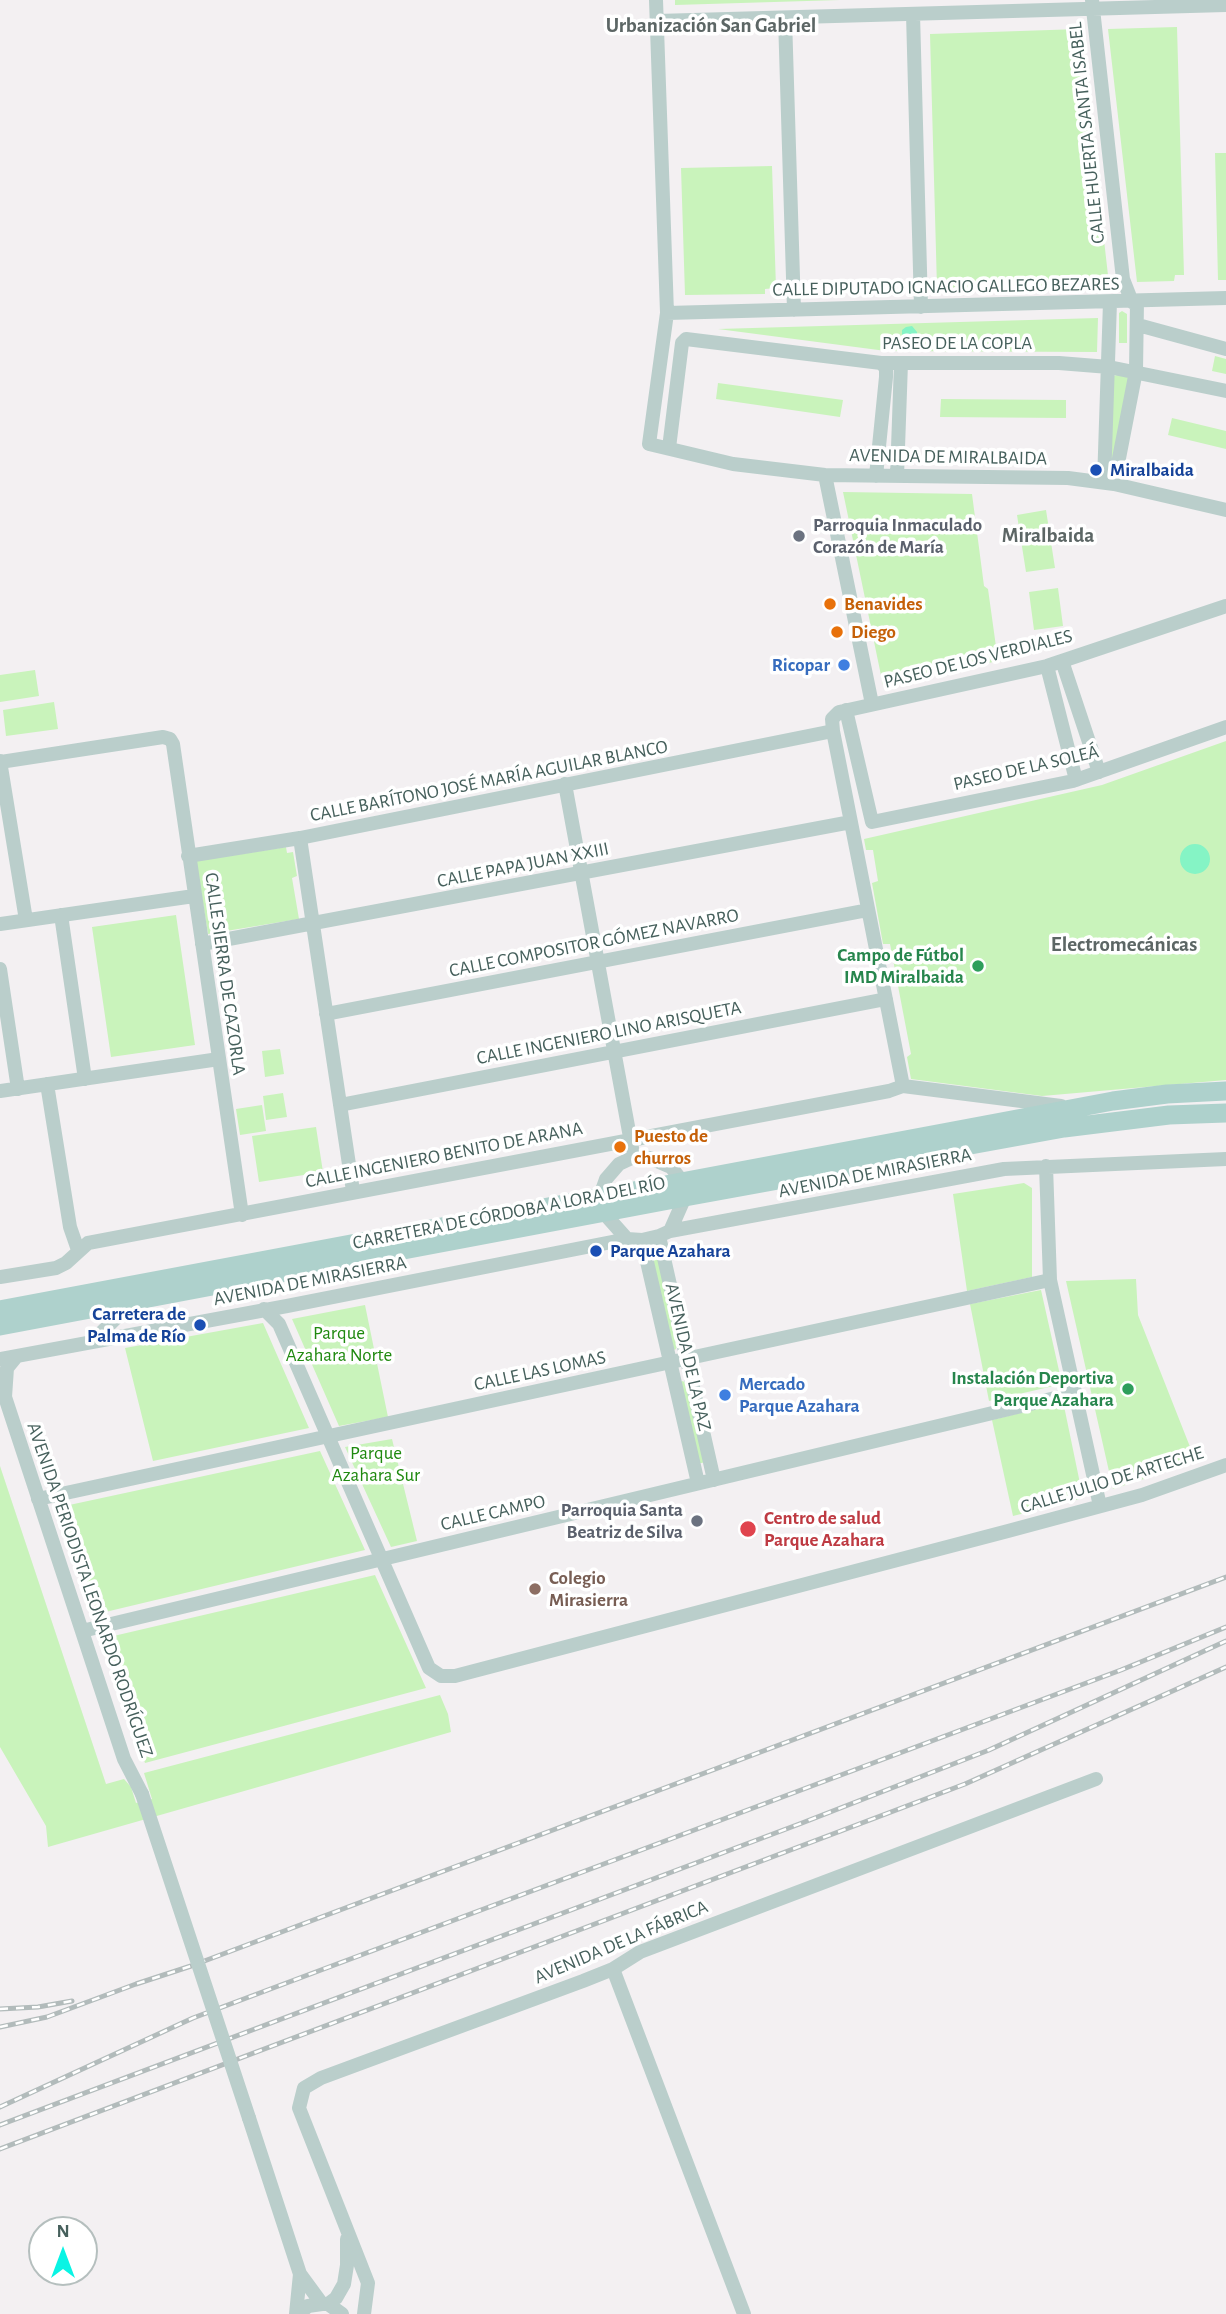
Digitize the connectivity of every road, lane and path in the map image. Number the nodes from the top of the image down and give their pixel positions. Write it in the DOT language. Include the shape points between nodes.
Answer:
graph roads {
  1 [pos="656,0"];
  2 [pos="1092,4"];
  3 [pos="1226,5"];
  4 [pos="913,14"];
  5 [pos="785,18"];
  6 [pos="657,21"];
  7 [pos="1226,298"];
  8 [pos="1110,302"];
  9 [pos="1134,302"];
  10 [pos="921,307"];
  11 [pos="794,310"];
  12 [pos="667,313"];
  13 [pos="1138,325"];
  14 [pos="1226,349"];
  15 [pos="1109,367"];
  16 [pos="892,370"];
  17 [pos="1136,371"];
  18 [pos="1226,391"];
  19 [pos="668,448"];
  20 [pos="825,475"];
  21 [pos="876,476"];
  22 [pos="897,476"];
  23 [pos="1109,483"];
  24 [pos="1226,510"];
  25 [pos="1226,606"];
  26 [pos="1062,661"];
  27 [pos="1047,666"];
  28 [pos="872,704"];
  29 [pos="846,710"];
  30 [pos="1226,727"];
  31 [pos="833,731"];
  32 [pos="0,762"];
  33 [pos="1099,772"];
  34 [pos="1076,780"];
  35 [pos="565,784"];
  36 [pos="851,822"];
  37 [pos="300,838"];
  38 [pos="188,856"];
  39 [pos="582,873"];
  40 [pos="194,896"];
  41 [pos="869,910"];
  42 [pos="61,915"];
  43 [pos="26,920"];
  44 [pos="313,923"];
  45 [pos="0,924"];
  46 [pos="202,944"];
  47 [pos="598,962"];
  48 [pos="0,969"];
  49 [pos="886,999"];
  50 [pos="326,1014"];
  51 [pos="614,1051"];
  52 [pos="219,1059"];
  53 [pos="85,1079"];
  54 [pos="47,1084"];
  55 [pos="903,1086"];
  56 [pos="18,1089"];
  57 [pos="0,1091"];
  58 [pos="1226,1091"];
  59 [pos="340,1105"];
  60 [pos="1076,1108"];
  61 [pos="1226,1113"];
  62 [pos="631,1139"];
  63 [pos="634,1157"];
  64 [pos="1226,1160"];
  65 [pos="1046,1166"];
  66 [pos="683,1189"];
  67 [pos="353,1191"];
  68 [pos="601,1204"];
  69 [pos="242,1215"];
  70 [pos="665,1233"];
  71 [pos="634,1239"];
  72 [pos="78,1250"];
  73 [pos="0,1276"];
  74 [pos="1050,1280"];
  75 [pos="132,1302"];
  76 [pos="287,1306"];
  77 [pos="264,1309"];
  78 [pos="0,1310"];
  79 [pos="279,1324"];
  80 [pos="0,1326"];
  81 [pos="94,1340"];
  82 [pos="16,1357"];
  83 [pos="0,1359"];
  84 [pos="687,1360"];
  85 [pos="670,1364"];
  86 [pos="1076,1393"];
  87 [pos="2,1394"];
  88 [pos="328,1437"];
  89 [pos="1226,1465"];
  90 [pos="714,1480"];
  91 [pos="698,1483"];
  92 [pos="38,1499"];
  93 [pos="1100,1506"];
  94 [pos="383,1559"];
  95 [pos="82,1631"];
  96 [pos="1096,1779"];
  97 [pos="613,1969"];
  98 [pos="346,2231"];
  99 [pos="300,2274"];
  100 [pos="325,2304"];
  101 [pos="298,2314"];
  102 [pos="342,2314"];
  103 [pos="364,2314"];
  104 [pos="744,2314"];
  1 -- 6 [label="street"];
  2 -- 3 [label="street"];
  2 -- 4 [label="street"];
  2 -- 9 [label="street, CALLE HUERTA SANTA ISABEL" via="1123,279"];
  4 -- 5 [label="street"];
  4 -- 10 [label="street"];
  5 -- 6 [label="street"];
  5 -- 11 [label="street"];
  6 -- 12 [label="street"];
  7 -- 9 [label="street, CALLE DIPUTADO IGNACIO GALLEGO BEZARES"];
  8 -- 9 [label="street, CALLE DIPUTADO IGNACIO GALLEGO BEZARES"];
  8 -- 10 [label="street, CALLE DIPUTADO IGNACIO GALLEGO BEZARES"];
  8 -- 15 [label="street"];
  9 -- 13 [label="street, CALLE HUERTA SANTA ISABEL"];
  10 -- 11 [label="street, CALLE DIPUTADO IGNACIO GALLEGO BEZARES"];
  11 -- 12 [label="street, CALLE DIPUTADO IGNACIO GALLEGO BEZARES"];
  12 -- 19 [label="street, AVENIDA DE MIRALBAIDA" via="649,444"];
  13 -- 14 [label="street"];
  13 -- 17 [label="street, CALLE HUERTA SANTA ISABEL"];
  15 -- 16 [label="street, PASEO DE LA COPLA" via="938,361"];
  15 -- 17 [label="street, PASEO DE LA COPLA"];
  15 -- 23 [label="street"];
  16 -- 19 [label="street, PASEO DE LA COPLA" via="686,338"];
  16 -- 21 [label="street"];
  16 -- 22 [label="street"];
  17 -- 18 [label="street, PASEO DE LA COPLA"];
  17 -- 23 [label="street, CALLE HUERTA SANTA ISABEL"];
  19 -- 20 [label="street, AVENIDA DE MIRALBAIDA" via="733,464"];
  20 -- 21 [label="street, AVENIDA DE MIRALBAIDA"];
  20 -- 28 [label="street"];
  21 -- 22 [label="street, AVENIDA DE MIRALBAIDA"];
  22 -- 23 [label="street, AVENIDA DE MIRALBAIDA" via="1069,478"];
  23 -- 24 [label="street, AVENIDA DE MIRALBAIDA"];
  25 -- 26 [label="street, PASEO DE LOS VERDIALES"];
  26 -- 27 [label="street, PASEO DE LOS VERDIALES"];
  26 -- 33 [label="street"];
  27 -- 28 [label="street, PASEO DE LOS VERDIALES"];
  27 -- 34 [label="street"];
  28 -- 29 [label="street, PASEO DE LOS VERDIALES"];
  29 -- 31 [label="street" via="832,719"];
  29 -- 34 [label="street, PASEO DE LA SOLEÁ" via="872,822"];
  30 -- 33 [label="street, PASEO DE LA SOLEÁ"];
  31 -- 35 [label="street, CALLE BARÍTONO JOSÉ MARÍA AGUILAR BLANCO"];
  31 -- 36 [label="street"];
  32 -- 38 [label="street, CALLE SIERRA DE CAZORLA" via="170,738"];
  32 -- 43 [label="street"];
  33 -- 34 [label="street, PASEO DE LA SOLEÁ"];
  35 -- 37 [label="street, CALLE BARÍTONO JOSÉ MARÍA AGUILAR BLANCO"];
  35 -- 39 [label="street"];
  36 -- 39 [label="street, CALLE PAPA JUAN XXIII"];
  36 -- 41 [label="street"];
  37 -- 38 [label="street, CALLE BARÍTONO JOSÉ MARÍA AGUILAR BLANCO"];
  37 -- 44 [label="street"];
  38 -- 40 [label="street, CALLE SIERRA DE CAZORLA"];
  39 -- 44 [label="street, CALLE PAPA JUAN XXIII"];
  39 -- 47 [label="street"];
  40 -- 42 [label="street"];
  40 -- 46 [label="street, CALLE SIERRA DE CAZORLA"];
  41 -- 47 [label="street, CALLE COMPOSITOR GÓMEZ NAVARRO"];
  41 -- 49 [label="street"];
  42 -- 43 [label="street"];
  42 -- 53 [label="street"];
  43 -- 45 [label="street"];
  44 -- 46 [label="street, CALLE PAPA JUAN XXIII"];
  44 -- 50 [label="street"];
  46 -- 52 [label="street, CALLE SIERRA DE CAZORLA"];
  47 -- 50 [label="street, CALLE COMPOSITOR GÓMEZ NAVARRO"];
  47 -- 51 [label="street"];
  48 -- 56 [label="street"];
  49 -- 51 [label="street, CALLE INGENIERO LINO ARISQUETA"];
  49 -- 55 [label="street"];
  50 -- 59 [label="street"];
  51 -- 59 [label="street, CALLE INGENIERO LINO ARISQUETA"];
  51 -- 62 [label="street"];
  52 -- 53 [label="street"];
  52 -- 69 [label="street, CALLE SIERRA DE CAZORLA"];
  53 -- 54 [label="street"];
  54 -- 56 [label="street"];
  54 -- 72 [label="street" via="70,1227"];
  55 -- 60 [label="street"];
  55 -- 62 [label="street, CALLE INGENIERO BENITO DE ARANA"];
  56 -- 57 [label="street"];
  58 -- 60 [label="main road, CARRETERA DE CÓRDOBA A LORA DEL RÍO" via="1167,1094"];
  59 -- 67 [label="street"];
  60 -- 66 [label="main road, CARRETERA DE CÓRDOBA A LORA DEL RÍO"];
  61 -- 66 [label="main road, CARRETERA DE CÓRDOBA A LORA DEL RÍO" via="1077,1126"];
  62 -- 63 [label="street"];
  62 -- 67 [label="street, CALLE INGENIERO BENITO DE ARANA"];
  63 -- 66 [label="street" via="671,1167"];
  63 -- 68 [label="street" via="619,1164 606,1180"];
  64 -- 65 [label="street, AVENIDA DE MIRASIERRA"];
  65 -- 70 [label="street, AVENIDA DE MIRASIERRA" via="947,1179"];
  65 -- 74 [label="street"];
  66 -- 68 [label="main road, CARRETERA DE CÓRDOBA A LORA DEL RÍO"];
  66 -- 70 [label="street"];
  67 -- 69 [label="street, CALLE INGENIERO BENITO DE ARANA"];
  68 -- 71 [label="street"];
  68 -- 75 [label="main road, CARRETERA DE CÓRDOBA A LORA DEL RÍO"];
  68 -- 78 [label="main road, CARRETERA DE CÓRDOBA A LORA DEL RÍO"];
  69 -- 72 [label="street, CALLE INGENIERO BENITO DE ARANA" via="88,1243"];
  70 -- 71 [label="street, AVENIDA DE MIRASIERRA"];
  70 -- 84 [label="street, AVENIDA DE LA PAZ"];
  71 -- 76 [label="street, AVENIDA DE MIRASIERRA"];
  71 -- 85 [label="street, AVENIDA DE LA PAZ"];
  72 -- 73 [label="street, CALLE INGENIERO BENITO DE ARANA" via="56,1268"];
  74 -- 84 [label="street, CALLE LAS LOMAS"];
  74 -- 86 [label="street"];
  75 -- 80 [label="main road, CARRETERA DE CÓRDOBA A LORA DEL RÍO"];
  75 -- 81 [label="street"];
  76 -- 77 [label="street, AVENIDA DE MIRASIERRA"];
  76 -- 79 [label="street"];
  77 -- 79 [label="street"];
  77 -- 81 [label="street, AVENIDA DE MIRASIERRA"];
  79 -- 88 [label="street"];
  81 -- 82 [label="street, AVENIDA DE MIRASIERRA"];
  82 -- 83 [label="street, AVENIDA DE MIRASIERRA"];
  82 -- 87 [label="street, AVENIDA PERIODISTA LEONARDO RODRÍGUEZ" via="7,1368"];
  84 -- 85 [label="street, CALLE LAS LOMAS"];
  84 -- 90 [label="street, AVENIDA DE LA PAZ"];
  85 -- 88 [label="street, CALLE LAS LOMAS"];
  85 -- 91 [label="street, AVENIDA DE LA PAZ"];
  86 -- 90 [label="street, CALLE CAMPO"];
  86 -- 93 [label="street"];
  87 -- 92 [label="street, AVENIDA PERIODISTA LEONARDO RODRÍGUEZ"];
  88 -- 92 [label="street, CALLE LAS LOMAS"];
  88 -- 94 [label="street"];
  89 -- 93 [label="street, CALLE JULIO DE ARTECHE"];
  90 -- 91 [label="street, CALLE CAMPO"];
  91 -- 94 [label="street, CALLE CAMPO"];
  92 -- 95 [label="street, AVENIDA PERIODISTA LEONARDO RODRÍGUEZ"];
  93 -- 94 [label="street, CALLE JULIO DE ARTECHE" via="455,1676 441,1676 429,1668"];
  94 -- 95 [label="street, CALLE CAMPO"];
  95 -- 99 [label="street, AVENIDA PERIODISTA LEONARDO RODRÍGUEZ, bridge" via="124,1759 142,1794"];
  96 -- 97 [label="street, AVENIDA DE LA FÁBRICA" via="640,1952"];
  97 -- 98 [label="street, AVENIDA DE LA FÁBRICA" via="304,2088 299,2108"];
  97 -- 104 [label="street"];
  98 -- 100 [label="street, AVENIDA DE LA FÁBRICA" via="344,2284"];
  98 -- 103 [label="street, AVENIDA DE LA FÁBRICA" via="368,2283"];
  99 -- 100 [label="street"];
  99 -- 101 [label="street"];
  100 -- 101 [label="street" via="308,2306"];
  100 -- 102 [label="street"];
}
